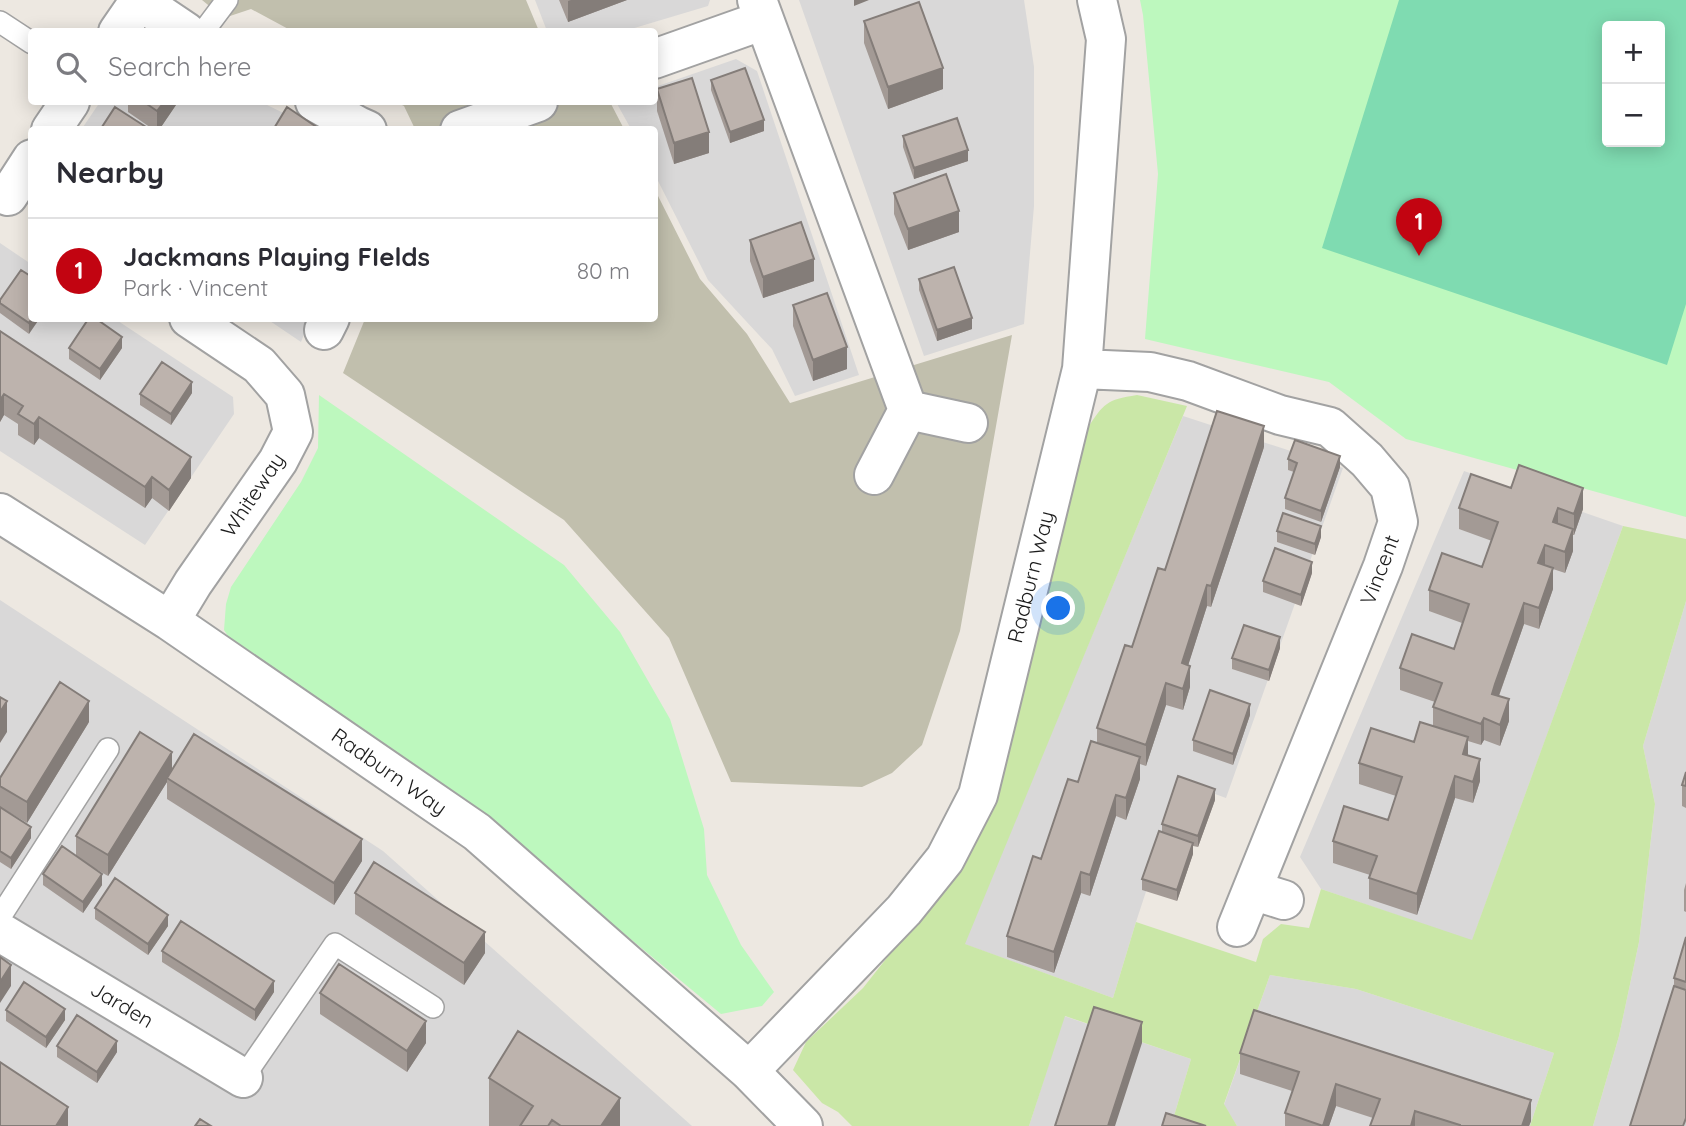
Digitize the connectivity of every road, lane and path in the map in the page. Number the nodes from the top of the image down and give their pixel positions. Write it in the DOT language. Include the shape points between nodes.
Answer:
graph roads {
  1 [pos="140,0"];
  2 [pos="227,0"];
  3 [pos="1097,0"];
  4 [pos="761,10"];
  5 [pos="0,22"];
  6 [pos="121,28"];
  7 [pos="180,28"];
  8 [pos="206,28"];
  9 [pos="28,40"];
  10 [pos="658,57"];
  11 [pos="67,105"];
  12 [pos="320,105"];
  13 [pos="530,105"];
  14 [pos="54,126"];
  15 [pos="358,126"];
  16 [pos="471,126"];
  17 [pos="28,168"];
  18 [pos="13,200"];
  19 [pos="195,322"];
  20 [pos="1082,369"];
  21 [pos="908,410"];
  22 [pos="968,423"];
  23 [pos="874,475"];
  24 [pos="0,513"];
  25 [pos="170,621"];
  26 [pos="107,749"];
  27 [pos="0,917"];
  28 [pos="1237,927"];
  29 [pos="0,932"];
  30 [pos="433,1006"];
  31 [pos="749,1071"];
  32 [pos="243,1078"];
  33 [pos="803,1126"];
  1 -- 6 [label="street"];
  1 -- 7 [label="street"];
  2 -- 8 [label="lane"];
  3 -- 20 [label="street, Radburn Way" via="1106,39"];
  4 -- 10 [label="street"];
  4 -- 21 [label="street"];
  5 -- 9 [label="lane"];
  11 -- 14 [label="street"];
  12 -- 15 [label="street"];
  13 -- 16 [label="street"];
  17 -- 18 [label="street"];
  19 -- 25 [label="street, Whiteway" via="259,365 285,395 293,432"];
  20 -- 28 [label="street, Vincent" via="1150,372 1330,427 1390,486 1398,522 1383,566 1268,895"];
  20 -- 31 [label="street, Radburn Way" via="978,795 945,859 904,909"];
  21 -- 22 [label="street"];
  21 -- 23 [label="street"];
  24 -- 25 [label="street, Radburn Way"];
  25 -- 31 [label="street, Radburn Way" via="477,832"];
  26 -- 27 [label="lane"];
  29 -- 32 [label="street, Jarden"];
  30 -- 32 [label="lane" via="335,944"];
  31 -- 33 [label="street, Radburn Way"];
}
